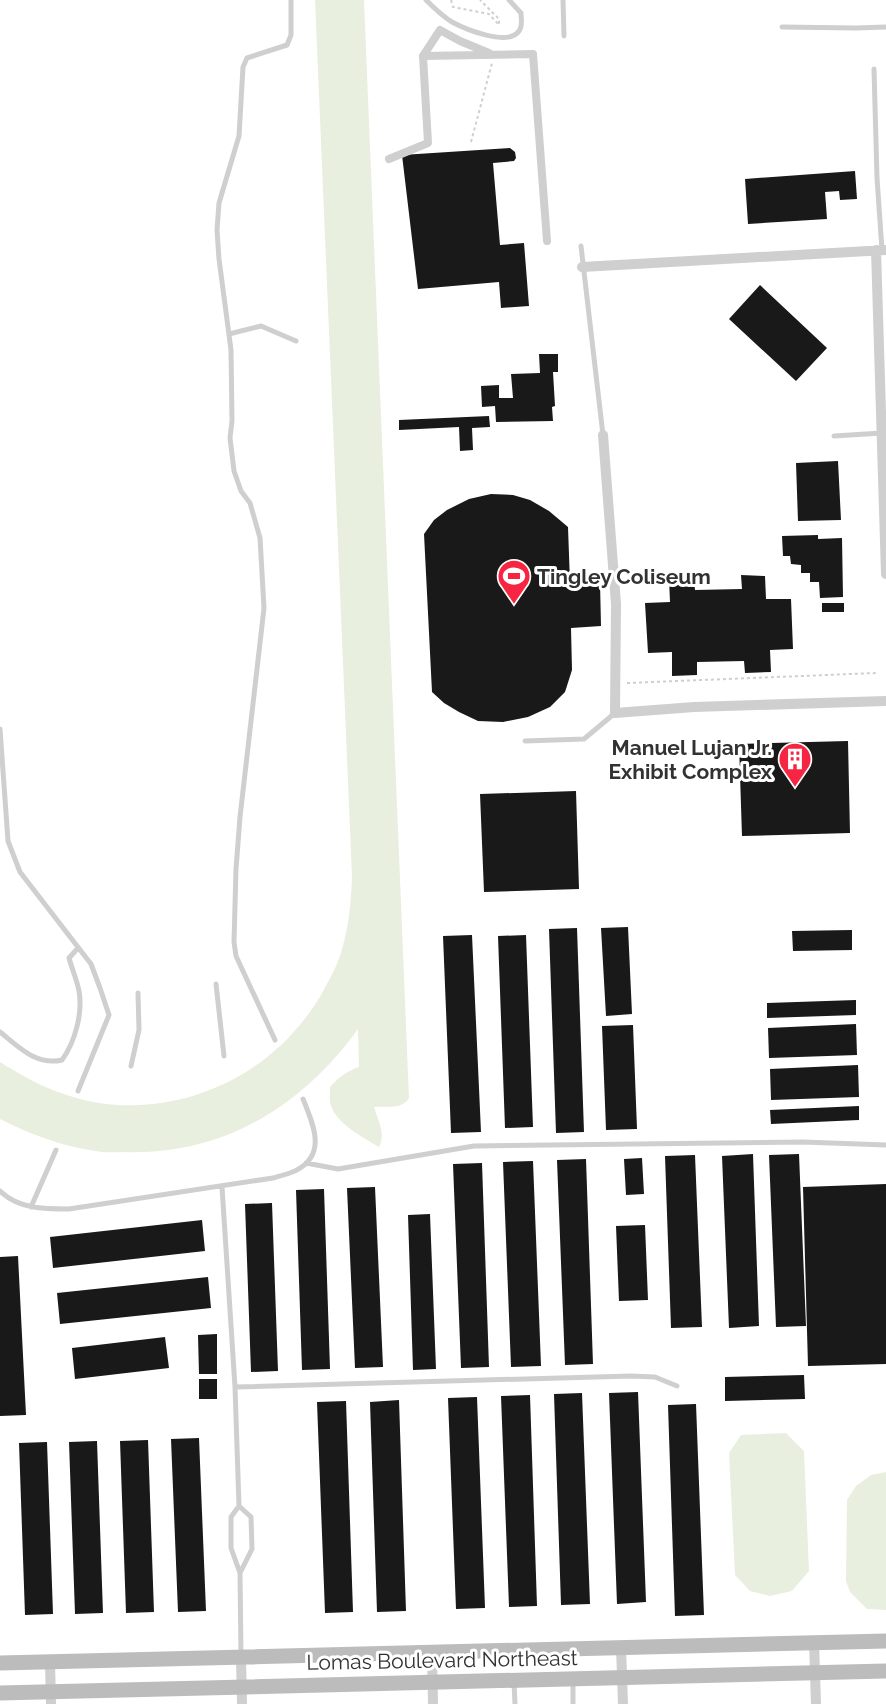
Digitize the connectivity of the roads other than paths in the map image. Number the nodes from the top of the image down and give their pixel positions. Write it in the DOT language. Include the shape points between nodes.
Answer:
graph roads {
  1 [pos="291,0"];
  2 [pos="426,0"];
  3 [pos="509,0"];
  4 [pos="563,0"];
  5 [pos="782,27"];
  6 [pos="886,27"];
  7 [pos="564,36"];
  8 [pos="493,54"];
  9 [pos="423,56"];
  10 [pos="874,69"];
  11 [pos="389,159"];
  12 [pos="547,241"];
  13 [pos="581,246"];
  14 [pos="881,250"];
  15 [pos="582,267"];
  16 [pos="229,334"];
  17 [pos="296,341"];
  18 [pos="882,433"];
  19 [pos="603,435"];
  20 [pos="834,436"];
  21 [pos="886,574"];
  22 [pos="886,701"];
  23 [pos="615,713"];
  24 [pos="0,729"];
  25 [pos="525,741"];
  26 [pos="78,948"];
  27 [pos="216,984"];
  28 [pos="138,993"];
  29 [pos="0,1032"];
  30 [pos="275,1040"];
  31 [pos="224,1056"];
  32 [pos="131,1066"];
  33 [pos="78,1091"];
  34 [pos="303,1099"];
  35 [pos="886,1146"];
  36 [pos="56,1150"];
  37 [pos="306,1163"];
  38 [pos="222,1187"];
  39 [pos="0,1191"];
  40 [pos="31,1207"];
  41 [pos="677,1386"];
  42 [pos="235,1387"];
  43 [pos="239,1506"];
  44 [pos="240,1573"];
  45 [pos="886,1641"];
  46 [pos="814,1642"];
  47 [pos="621,1647"];
  48 [pos="432,1652"];
  49 [pos="241,1657"];
  50 [pos="51,1661"];
  51 [pos="0,1663"];
  52 [pos="886,1671"];
  53 [pos="815,1672"];
  54 [pos="622,1677"];
  55 [pos="573,1678"];
  56 [pos="514,1680"];
  57 [pos="433,1682"];
  58 [pos="242,1686"];
  59 [pos="0,1693"];
  60 [pos="51,1698"];
  61 [pos="242,1704"];
  62 [pos="433,1704"];
  63 [pos="515,1704"];
  64 [pos="573,1704"];
  65 [pos="623,1704"];
  66 [pos="816,1704"];
  1 -- 16 [label="lane" via="291,35 287,45 247,58 243,67 239,136 219,203 219,259"];
  2 -- 3 [label="lane" via="463,28 505,38 516,34 522,22 521,13"];
  4 -- 7 [label="lane"];
  5 -- 6 [label="lane"];
  8 -- 9 [label="street"];
  8 -- 9 [label="street" via="440,30"];
  8 -- 12 [label="street" via="533,54"];
  9 -- 11 [label="street" via="428,143"];
  10 -- 14 [label="lane"];
  13 -- 15 [label="lane"];
  14 -- 15 [label="street"];
  14 -- 18 [label="street"];
  15 -- 19 [label="lane"];
  16 -- 17 [label="lane" via="261,326"];
  16 -- 30 [label="lane" via="234,471 240,491 250,503 260,538 264,608 240,817 234,942 236,956"];
  18 -- 20 [label="lane"];
  18 -- 21 [label="street"];
  19 -- 23 [label="street" via="615,604"];
  22 -- 23 [label="street"];
  23 -- 25 [label="lane" via="584,739"];
  24 -- 26 [label="lane" via="8,841 20,872"];
  26 -- 29 [label="lane" via="69,958 79,991 80,1011 69,1050 62,1060 49,1062 30,1056"];
  26 -- 33 [label="lane" via="91,964 109,1015"];
  27 -- 31 [label="lane"];
  28 -- 32 [label="lane" via="139,1030"];
  34 -- 37 [label="lane" via="316,1143"];
  35 -- 37 [label="lane" via="803,1142 474,1146 338,1169"];
  36 -- 40 [label="lane"];
  37 -- 38 [label="lane" via="273,1178"];
  38 -- 40 [label="lane" via="69,1209"];
  38 -- 42 [label="lane"];
  39 -- 40 [label="lane"];
  41 -- 42 [label="lane" via="655,1377 631,1376"];
  42 -- 43 [label="lane"];
  43 -- 44 [label="lane" via="231,1517 231,1548"];
  43 -- 44 [label="lane" via="251,1517 252,1533 252,1549"];
  44 -- 49 [label="lane"];
  45 -- 46 [label="main road, Lomas Boulevard Northeast"];
  46 -- 47 [label="main road, Lomas Boulevard Northeast"];
  46 -- 53 [label="street"];
  47 -- 48 [label="main road, Lomas Boulevard Northeast"];
  47 -- 54 [label="street"];
  48 -- 49 [label="main road, Lomas Boulevard Northeast"];
  48 -- 57 [label="street"];
  49 -- 50 [label="main road, Lomas Boulevard Northeast"];
  49 -- 58 [label="street"];
  50 -- 51 [label="main road, Lomas Boulevard Northeast"];
  50 -- 60 [label="street"];
  52 -- 53 [label="main road, Lomas Boulevard Northeast"];
  53 -- 54 [label="main road, Lomas Boulevard Northeast"];
  53 -- 66 [label="street"];
  54 -- 55 [label="main road, Lomas Boulevard Northeast"];
  54 -- 65 [label="street"];
  55 -- 56 [label="main road, Lomas Boulevard Northeast"];
  55 -- 64 [label="lane"];
  56 -- 57 [label="main road, Lomas Boulevard Northeast"];
  56 -- 63 [label="lane"];
  57 -- 58 [label="main road, Lomas Boulevard Northeast"];
  57 -- 62 [label="street"];
  58 -- 60 [label="main road, Lomas Boulevard Northeast"];
  58 -- 61 [label="street"];
  59 -- 60 [label="main road, Lomas Boulevard Northeast"];
}
